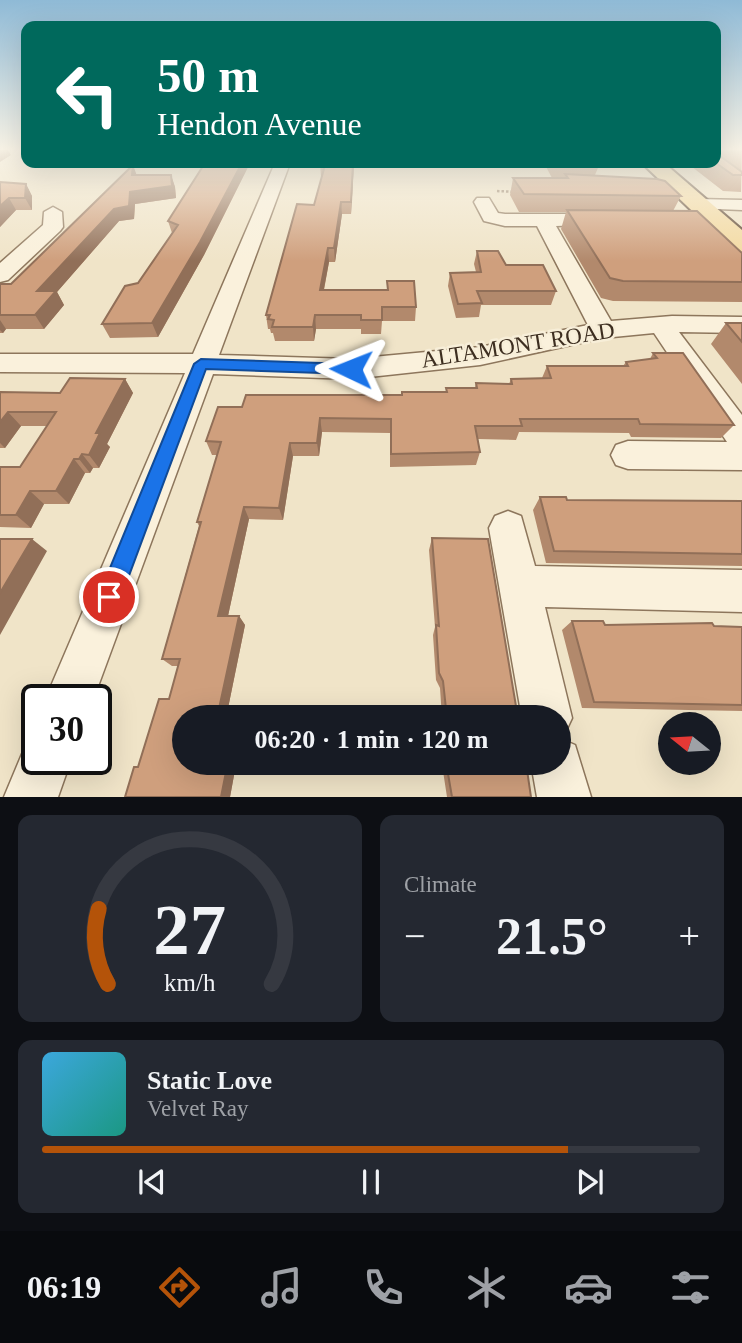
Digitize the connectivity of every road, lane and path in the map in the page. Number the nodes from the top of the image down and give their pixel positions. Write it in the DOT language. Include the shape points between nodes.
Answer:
graph roads {
  1 [pos="272,187"];
  2 [pos="674,187"];
  3 [pos="660,190"];
  4 [pos="516,192"];
  5 [pos="486,197"];
  6 [pos="691,205"];
  7 [pos="742,205"];
  8 [pos="53,212"];
  9 [pos="543,219"];
  10 [pos="624,220"];
  11 [pos="742,244"];
  12 [pos="0,275"];
  13 [pos="661,325"];
  14 [pos="742,325"];
  15 [pos="603,330"];
  16 [pos="0,363"];
  17 [pos="201,364"];
  18 [pos="742,439"];
  19 [pos="628,455"];
  20 [pos="742,456"];
  21 [pos="508,528"];
  22 [pos="519,586"];
  23 [pos="742,591"];
  24 [pos="75,684"];
  25 [pos="544,705"];
  26 [pos="39,775"];
  27 [pos="559,775"];
  28 [pos="31,797"];
  29 [pos="564,797"];
  1 -- 17 [label="street"];
  2 -- 6 [label="main road"];
  3 -- 6 [label="street"];
  4 -- 5 [label="path"];
  5 -- 9 [label="street" via="491,217"];
  6 -- 7 [label="street"];
  6 -- 11 [label="main road"];
  8 -- 12 [label="street" via="53,227"];
  9 -- 10 [label="street"];
  9 -- 15 [label="street"];
  13 -- 14 [label="street, ALTAMONT ROAD"];
  13 -- 15 [label="street, ALTAMONT ROAD"];
  13 -- 18 [label="street"];
  15 -- 17 [label="street, ALTAMONT ROAD" via="480,356 351,369"];
  16 -- 17 [label="street, ALTAMONT ROAD"];
  17 -- 24 [label="street"];
  19 -- 20 [label="street"];
  21 -- 22 [label="street"];
  22 -- 23 [label="street"];
  22 -- 25 [label="street"];
  26 -- 28 [label="street"];
  27 -- 29 [label="street"];
}
